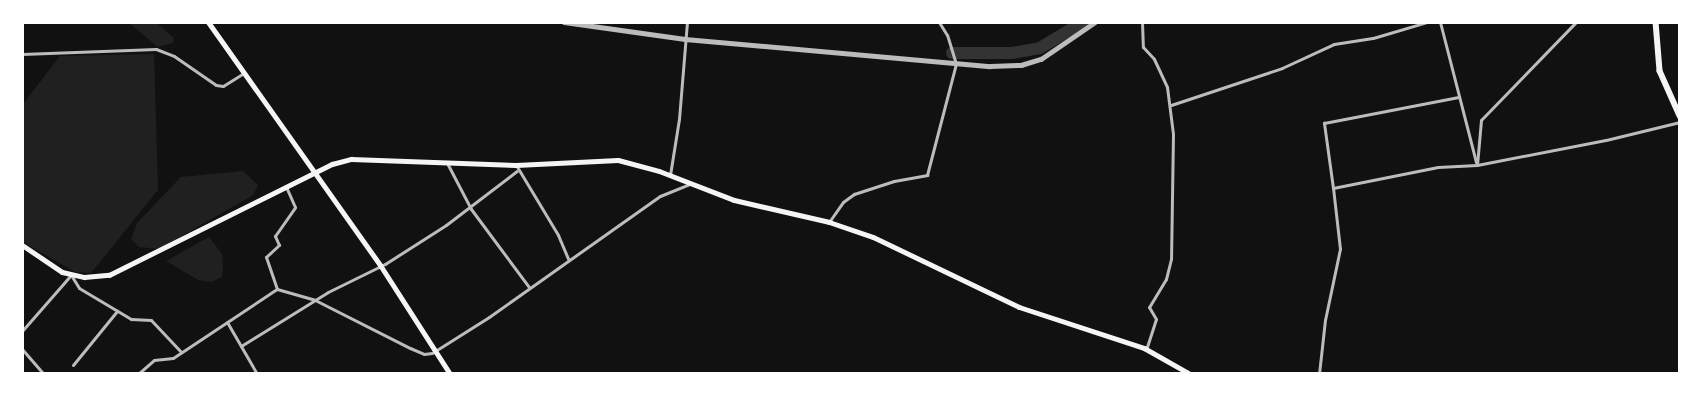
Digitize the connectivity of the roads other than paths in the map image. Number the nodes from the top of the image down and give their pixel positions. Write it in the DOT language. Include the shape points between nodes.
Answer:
graph roads {
  1 [pos="208,22"];
  2 [pos="564,22"];
  3 [pos="687,22"];
  4 [pos="939,22"];
  5 [pos="1095,22"];
  6 [pos="1142,22"];
  7 [pos="1427,22"];
  8 [pos="1440,22"];
  9 [pos="1576,22"];
  10 [pos="1656,22"];
  11 [pos="685,39"];
  12 [pos="22,54"];
  13 [pos="956,64"];
  14 [pos="245,73"];
  15 [pos="1460,97"];
  16 [pos="1171,105"];
  17 [pos="1680,116"];
  18 [pos="1680,122"];
  19 [pos="447,162"];
  20 [pos="1477,165"];
  21 [pos="516,168"];
  22 [pos="314,173"];
  23 [pos="670,175"];
  24 [pos="689,184"];
  25 [pos="286,186"];
  26 [pos="1333,188"];
  27 [pos="471,208"];
  28 [pos="830,222"];
  29 [pos="22,245"];
  30 [pos="568,259"];
  31 [pos="380,265"];
  32 [pos="71,275"];
  33 [pos="530,288"];
  34 [pos="277,289"];
  35 [pos="315,300"];
  36 [pos="117,311"];
  37 [pos="227,322"];
  38 [pos="22,331"];
  39 [pos="241,346"];
  40 [pos="22,349"];
  41 [pos="1146,349"];
  42 [pos="437,350"];
  43 [pos="181,352"];
  44 [pos="72,366"];
  45 [pos="44,374"];
  46 [pos="138,374"];
  47 [pos="258,374"];
  48 [pos="450,374"];
  49 [pos="1190,374"];
  50 [pos="1319,374"];
  1 -- 14 [label="main road"];
  2 -- 11 [label="street"];
  3 -- 11 [label="street"];
  4 -- 13 [label="street" via="947,34"];
  5 -- 13 [label="street" via="1041,59 1021,65"];
  6 -- 16 [label="street" via="1143,48 1164,77"];
  7 -- 16 [label="street" via="1373,38 1334,44 1282,68"];
  8 -- 15 [label="street"];
  9 -- 20 [label="street" via="1481,120"];
  10 -- 17 [label="main road" via="1660,71"];
  11 -- 13 [label="street"];
  11 -- 23 [label="street" via="679,119"];
  12 -- 14 [label="street" via="156,49 174,56 216,85 222,86"];
  13 -- 28 [label="street" via="927,175 894,180 854,194 843,202"];
  14 -- 22 [label="main road"];
  15 -- 20 [label="street"];
  15 -- 26 [label="street" via="1324,123"];
  16 -- 41 [label="street" via="1171,259 1166,279 1149,307 1156,318"];
  18 -- 20 [label="street" via="1638,134"];
  19 -- 21 [label="main road"];
  19 -- 22 [label="main road" via="351,159"];
  19 -- 27 [label="street"];
  20 -- 26 [label="street" via="1438,167"];
  21 -- 23 [label="main road" via="618,160"];
  21 -- 27 [label="street"];
  21 -- 30 [label="street" via="558,235"];
  22 -- 25 [label="main road"];
  22 -- 31 [label="main road"];
  23 -- 24 [label="main road"];
  24 -- 28 [label="main road" via="734,200"];
  24 -- 30 [label="street" via="660,196"];
  25 -- 32 [label="main road" via="126,269 109,275"];
  25 -- 34 [label="street" via="295,207 275,236 279,245 266,257"];
  26 -- 50 [label="street" via="1340,249 1325,320"];
  27 -- 31 [label="street"];
  27 -- 33 [label="street"];
  28 -- 41 [label="main road" via="873,237 1019,307"];
  29 -- 32 [label="main road"];
  30 -- 33 [label="street"];
  31 -- 35 [label="street"];
  31 -- 42 [label="main road"];
  32 -- 36 [label="street" via="80,288"];
  32 -- 38 [label="street"];
  33 -- 42 [label="street"];
  34 -- 35 [label="street"];
  34 -- 37 [label="street"];
  35 -- 39 [label="street"];
  35 -- 42 [label="street" via="424,354"];
  36 -- 43 [label="street" via="131,319 151,320"];
  36 -- 44 [label="street"];
  37 -- 39 [label="street"];
  37 -- 43 [label="street"];
  39 -- 47 [label="street"];
  40 -- 45 [label="street"];
  41 -- 49 [label="main road"];
  42 -- 48 [label="main road"];
  43 -- 46 [label="street" via="173,358 154,360"];
}
